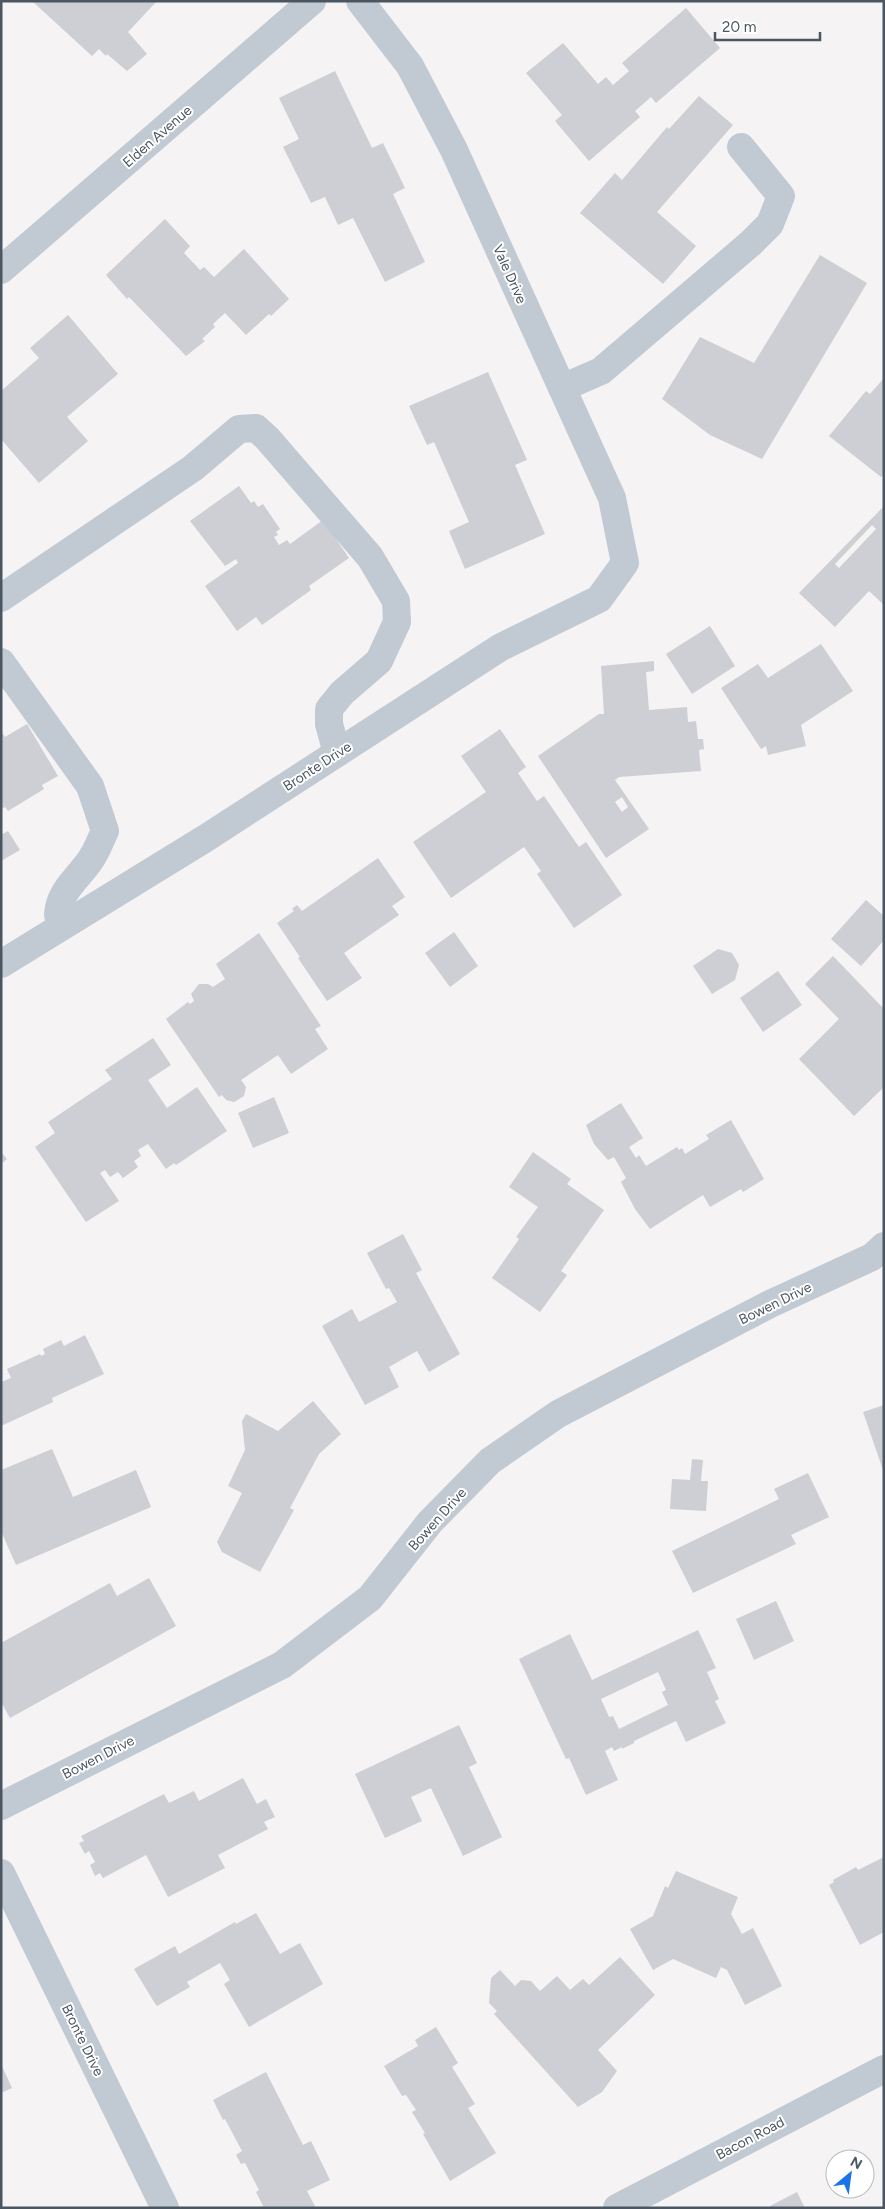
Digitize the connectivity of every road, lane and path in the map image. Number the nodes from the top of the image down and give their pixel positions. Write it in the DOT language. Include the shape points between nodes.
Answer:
graph roads {
  1 [pos="312,1"];
  2 [pos="360,1"];
  3 [pos="741,147"];
  4 [pos="1,270"];
  5 [pos="562,388"];
  6 [pos="625,563"];
  7 [pos="1,598"];
  8 [pos="1,662"];
  9 [pos="337,753"];
  10 [pos="65,924"];
  11 [pos="1,964"];
  12 [pos="884,1246"];
  13 [pos="1,1806"];
  14 [pos="1,1873"];
  15 [pos="881,2076"];
  16 [pos="165,2208"];
  17 [pos="617,2208"];
  1 -- 4 [label="street, Elden Avenue"];
  2 -- 5 [label="street, Vale Drive" via="410,66 454,150"];
  3 -- 5 [label="street" via="781,196 770,224 752,243 600,371"];
  5 -- 6 [label="street, Vale Drive" via="612,498"];
  6 -- 9 [label="street, Bronte Drive" via="599,600 501,647"];
  7 -- 9 [label="street" via="194,468 239,429 256,428 370,557 396,601 397,622 379,661 329,709 329,724"];
  8 -- 10 [label="street" via="90,786 105,831 90,862 58,904 58,915"];
  9 -- 10 [label="street, Bronte Drive"];
  10 -- 11 [label="street, Bronte Drive"];
  12 -- 13 [label="street, Bowen Drive" via="872,1257 770,1304 558,1414 490,1461 430,1522 370,1598 282,1665"];
  14 -- 16 [label="street, Bronte Drive"];
  15 -- 17 [label="street, Bacon Road"];
}
